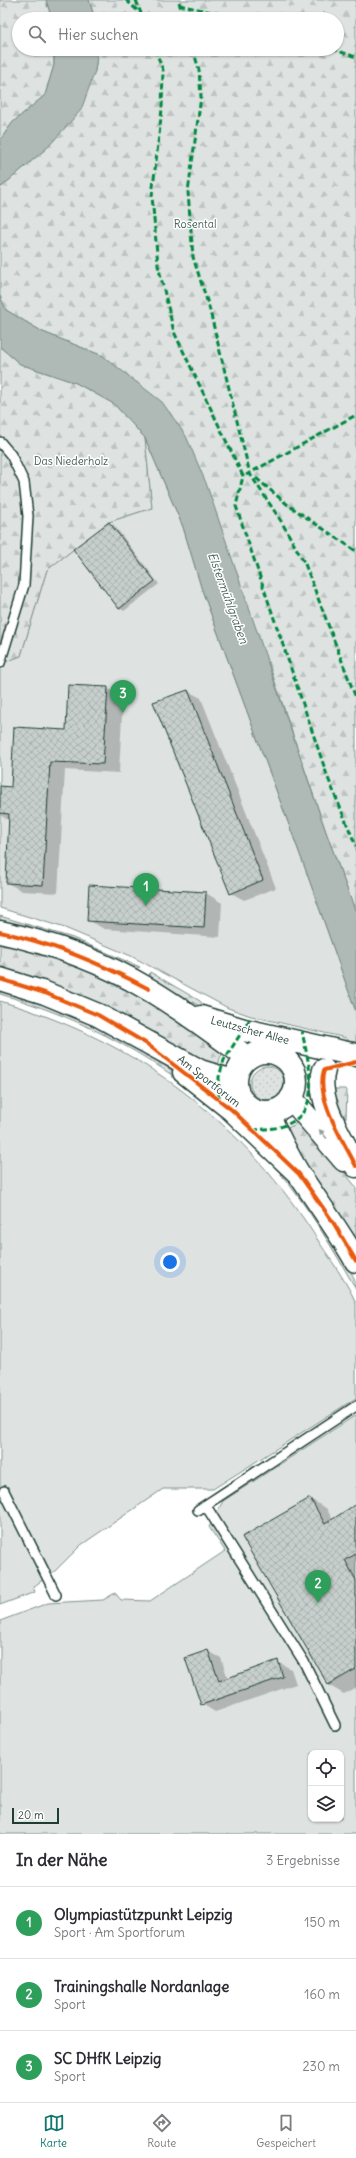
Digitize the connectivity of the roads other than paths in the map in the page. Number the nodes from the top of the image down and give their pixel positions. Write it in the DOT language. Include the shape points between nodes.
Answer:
graph roads {
  1 [pos="0,442"];
  2 [pos="0,663"];
  3 [pos="0,932"];
  4 [pos="0,979"];
  5 [pos="149,989"];
  6 [pos="146,1044"];
  7 [pos="356,1057"];
  8 [pos="248,1058"];
  9 [pos="356,1062"];
  10 [pos="324,1070"];
  11 [pos="292,1079"];
  12 [pos="236,1082"];
  13 [pos="267,1112"];
  14 [pos="356,1166"];
  15 [pos="299,1174"];
  16 [pos="356,1175"];
  17 [pos="356,1261"];
  18 [pos="356,1406"];
  19 [pos="4,1491"];
  20 [pos="56,1594"];
  21 [pos="335,1725"];
  1 -- 2 [label="lane" via="11,455 24,482 28,516 24,585"];
  3 -- 5 [label="main road" via="52,946"];
  4 -- 6 [label="main road, Am Sportforum" via="45,993 91,1012"];
  5 -- 7 [label="main road, Leutzscher Allee" via="218,1023"];
  5 -- 8 [label="main road"];
  6 -- 12 [label="main road, Am Sportforum" via="200,1071"];
  6 -- 15 [label="main road, Am Sportforum" via="232,1110"];
  7 -- 11 [label="main road, Leutzscher Allee"];
  8 -- 11 [label="main road" via="268,1052 280,1056"];
  8 -- 12 [label="main road" via="239,1069"];
  9 -- 10 [label="main road"];
  10 -- 11 [label="main road"];
  10 -- 14 [label="main road" via="321,1079 326,1103"];
  11 -- 13 [label="main road" via="281,1108"];
  16 -- 11 [label="main road, one-way"];
  12 -- 13 [label="main road" via="237,1092 245,1103 257,1111"];
  13 -- 15 [label="main road, Am Sportforum"];
  15 -- 17 [label="main road, Am Sportforum" via="333,1222"];
  18 -- 21 [label="lane" via="202,1508 304,1662"];
  19 -- 20 [label="lane"];
}
